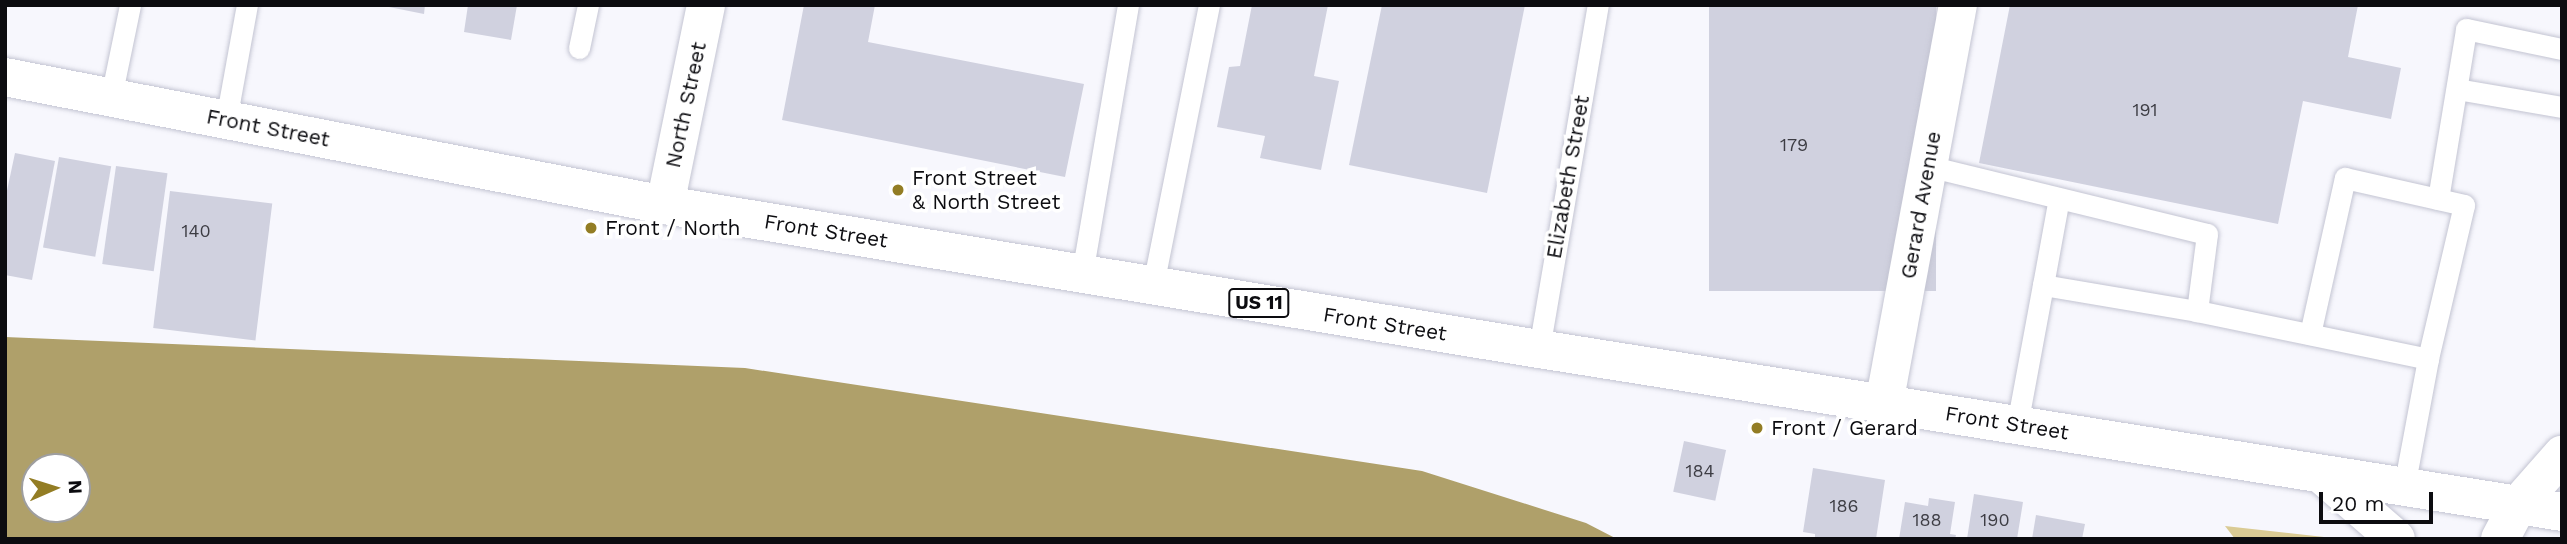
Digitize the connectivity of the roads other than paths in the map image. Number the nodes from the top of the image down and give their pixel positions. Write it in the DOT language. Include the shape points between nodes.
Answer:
graph roads {
  1 [pos="130,5"];
  2 [pos="247,5"];
  3 [pos="588,5"];
  4 [pos="706,5"];
  5 [pos="1128,5"];
  6 [pos="1209,5"];
  7 [pos="1598,5"];
  8 [pos="1958,5"];
  9 [pos="579,48"];
  10 [pos="2562,49"];
  11 [pos="5,77"];
  12 [pos="2457,89"];
  13 [pos="111,97"];
  14 [pos="2562,107"];
  15 [pos="226,120"];
  16 [pos="1928,166"];
  17 [pos="2059,198"];
  18 [pos="2438,199"];
  19 [pos="665,205"];
  20 [pos="1082,274"];
  21 [pos="1153,285"];
  22 [pos="2043,285"];
  23 [pos="2197,311"];
  24 [pos="2310,334"];
  25 [pos="1538,349"];
  26 [pos="2428,359"];
  27 [pos="1884,404"];
  28 [pos="2017,425"];
  29 [pos="2562,455"];
  30 [pos="2321,474"];
  31 [pos="2404,487"];
  32 [pos="2518,505"];
  33 [pos="2562,512"];
  34 [pos="2396,539"];
  35 [pos="2500,539"];
  1 -- 13 [label="lane"];
  2 -- 15 [label="lane"];
  3 -- 9 [label="lane"];
  4 -- 19 [label="main road, North Street"];
  5 -- 20 [label="lane"];
  6 -- 21 [label="lane"];
  7 -- 25 [label="lane, Elizabeth Street"];
  8 -- 16 [label="main road, Gerard Avenue"];
  10 -- 12 [label="lane" via="2466,29"];
  11 -- 13 [label="main road, Front Street / US 11"];
  12 -- 14 [label="lane"];
  12 -- 18 [label="lane"];
  13 -- 15 [label="main road, Front Street / US 11"];
  15 -- 19 [label="main road, Front Street / US 11"];
  16 -- 17 [label="lane"];
  16 -- 27 [label="main road, Gerard Avenue"];
  17 -- 22 [label="lane"];
  17 -- 23 [label="lane" via="2207,234"];
  18 -- 24 [label="lane" via="2345,178"];
  18 -- 26 [label="lane" via="2464,205"];
  19 -- 20 [label="main road, Front Street / US 11"];
  20 -- 21 [label="main road, Front Street / US 11"];
  21 -- 25 [label="main road, Front Street / US 11"];
  22 -- 23 [label="lane"];
  22 -- 28 [label="lane"];
  23 -- 24 [label="lane"];
  24 -- 26 [label="lane"];
  25 -- 27 [label="main road, Front Street / US 11"];
  26 -- 31 [label="lane"];
  27 -- 28 [label="main road, Front Street / US 11"];
  28 -- 30 [label="main road, Front Street / US 11"];
  29 -- 32 [label="main road"];
  30 -- 31 [label="main road, Front Street / US 11"];
  30 -- 34 [label="main road"];
  31 -- 32 [label="main road, Front Street / US 11"];
  32 -- 33 [label="main road, Front Street / US 11"];
  32 -- 35 [label="main road"];
}
